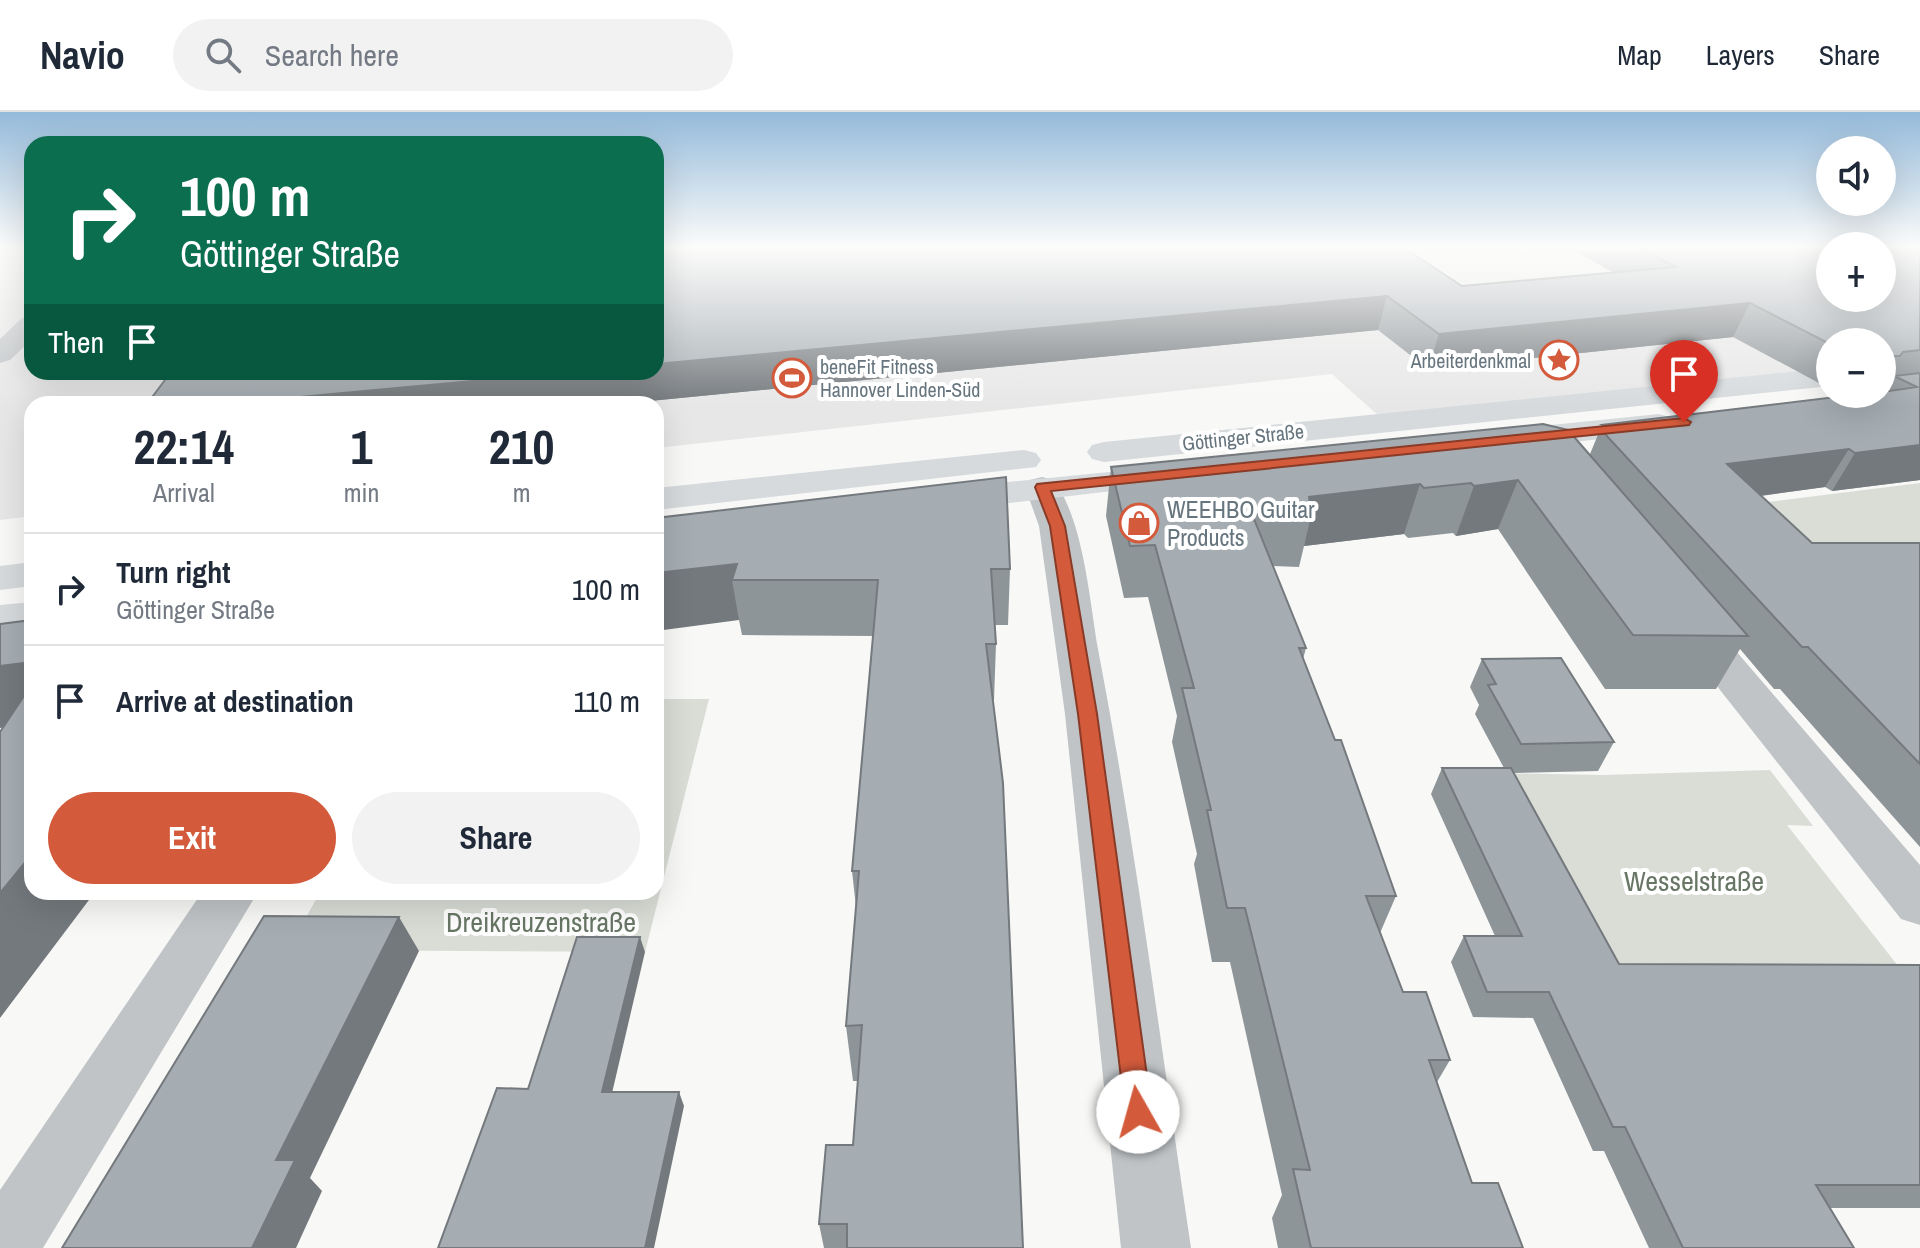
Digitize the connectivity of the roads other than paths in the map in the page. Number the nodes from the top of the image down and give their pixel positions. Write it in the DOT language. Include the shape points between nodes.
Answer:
graph roads {
  1 [pos="24,332"];
  2 [pos="0,354"];
  3 [pos="1816,392"];
  4 [pos="1816,393"];
  5 [pos="1528,438"];
  6 [pos="1056,466"];
  7 [pos="1564,469"];
  8 [pos="664,498"];
  9 [pos="919,503"];
  10 [pos="24,575"];
  11 [pos="0,578"];
  12 [pos="1669,598"];
  13 [pos="24,615"];
  14 [pos="0,618"];
  15 [pos="226,900"];
  16 [pos="1920,903"];
  17 [pos="3,1248"];
  18 [pos="1156,1248"];
  1 -- 2 [label="street"];
  3 -- 6 [label="main road, Göttinger Straße"];
  4 -- 5 [label="main road, Göttinger Straße"];
  5 -- 6 [label="main road, Göttinger Straße"];
  5 -- 7 [label="street"];
  6 -- 8 [label="main road, Göttinger Straße"];
  6 -- 9 [label="main road, Göttinger Straße"];
  6 -- 18 [label="street" via="1057,526 1088,714"];
  10 -- 11 [label="main road"];
  12 -- 16 [label="street"];
  13 -- 14 [label="main road"];
  15 -- 17 [label="street"];
}
